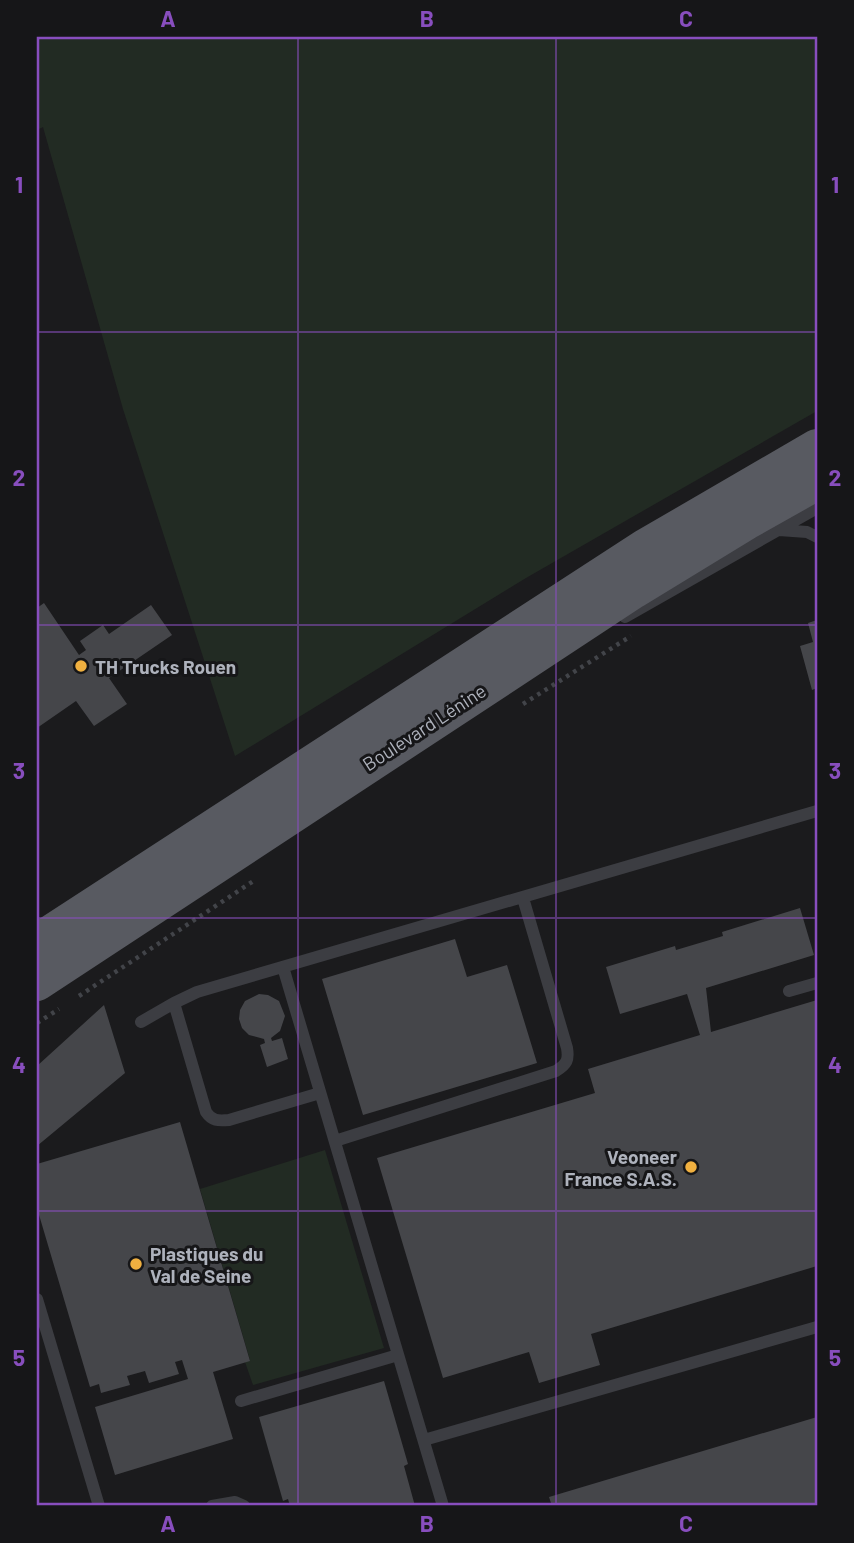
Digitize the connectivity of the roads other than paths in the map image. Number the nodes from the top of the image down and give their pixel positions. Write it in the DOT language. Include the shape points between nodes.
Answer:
graph roads {
  1 [pos="817,448"];
  2 [pos="817,481"];
  3 [pos="817,508"];
  4 [pos="778,530"];
  5 [pos="817,537"];
  6 [pos="549,645"];
  7 [pos="817,811"];
  8 [pos="523,898"];
  9 [pos="37,943"];
  10 [pos="283,967"];
  11 [pos="817,983"];
  12 [pos="789,991"];
  13 [pos="48,995"];
  14 [pos="174,1003"];
  15 [pos="141,1022"];
  16 [pos="320,1093"];
  17 [pos="335,1141"];
  18 [pos="37,1299"];
  19 [pos="817,1326"];
  20 [pos="398,1355"];
  21 [pos="241,1401"];
  22 [pos="424,1440"];
  23 [pos="99,1506"];
  24 [pos="212,1506"];
  25 [pos="244,1506"];
  26 [pos="443,1506"];
  1 -- 9 [label="main road, Boulevard Lénine" via="645,548"];
  2 -- 6 [label="main road, Boulevard Lénine"];
  3 -- 4 [label="lane"];
  4 -- 5 [label="lane"];
  4 -- 6 [label="lane" via="623,618"];
  6 -- 13 [label="main road, Boulevard Lénine"];
  7 -- 8 [label="lane"];
  8 -- 10 [label="lane"];
  8 -- 17 [label="lane" via="567,1048 566,1065"];
  10 -- 14 [label="lane"];
  10 -- 16 [label="lane"];
  11 -- 12 [label="lane"];
  14 -- 15 [label="lane"];
  14 -- 16 [label="lane" via="211,1118 229,1120"];
  16 -- 17 [label="lane"];
  17 -- 20 [label="lane"];
  18 -- 23 [label="lane"];
  19 -- 22 [label="lane"];
  20 -- 21 [label="lane"];
  20 -- 22 [label="lane"];
  22 -- 26 [label="lane"];
  24 -- 25 [label="lane" via="234,1502"];
}
